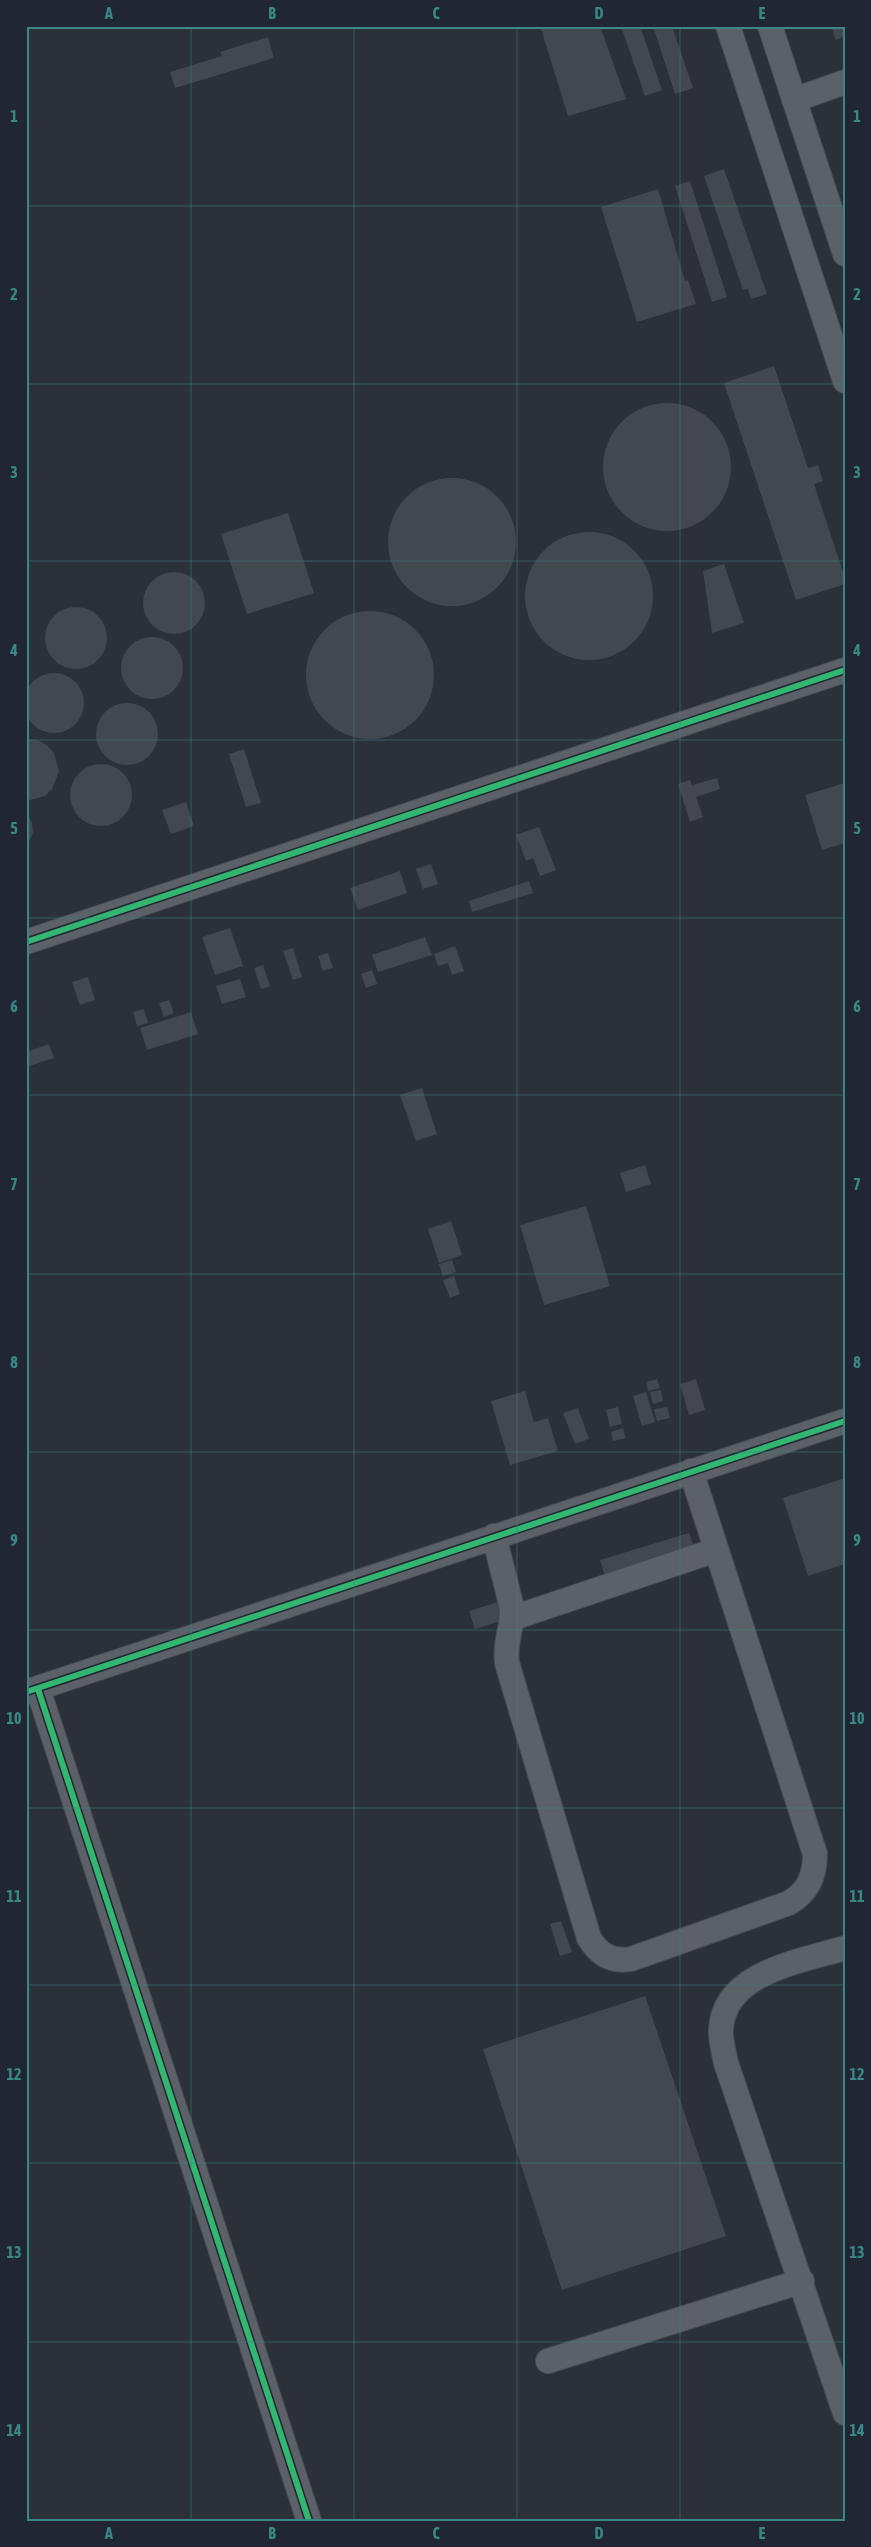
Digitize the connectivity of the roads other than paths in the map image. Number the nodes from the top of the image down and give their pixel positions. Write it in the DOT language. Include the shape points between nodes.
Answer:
graph roads {
  1 [pos="728,26"];
  2 [pos="770,26"];
  3 [pos="845,82"];
  4 [pos="794,100"];
  5 [pos="845,254"];
  6 [pos="845,382"];
  7 [pos="845,670"];
  8 [pos="26,942"];
  9 [pos="845,1421"];
  10 [pos="690,1471"];
  11 [pos="494,1536"];
  12 [pos="716,1550"];
  13 [pos="513,1618"];
  14 [pos="32,1691"];
  15 [pos="845,1948"];
  16 [pos="802,2281"];
  17 [pos="548,2361"];
  18 [pos="845,2412"];
  19 [pos="310,2521"];
  1 -- 6 [label="street"];
  2 -- 4 [label="street"];
  3 -- 4 [label="street"];
  4 -- 5 [label="street"];
  7 -- 8 [label="street"];
  9 -- 10 [label="street"];
  10 -- 11 [label="street"];
  10 -- 12 [label="street"];
  11 -- 13 [label="street" via="509,1587"];
  11 -- 14 [label="street"];
  12 -- 13 [label="street"];
  12 -- 13 [label="street" via="815,1854 813,1875 803,1892 789,1904 632,1959 607,1957 589,1938 507,1663 506,1640"];
  14 -- 19 [label="street"];
  15 -- 16 [label="street" via="769,1971 741,1986 728,2003 721,2028 726,2063"];
  16 -- 17 [label="street"];
  16 -- 18 [label="street"];
}
